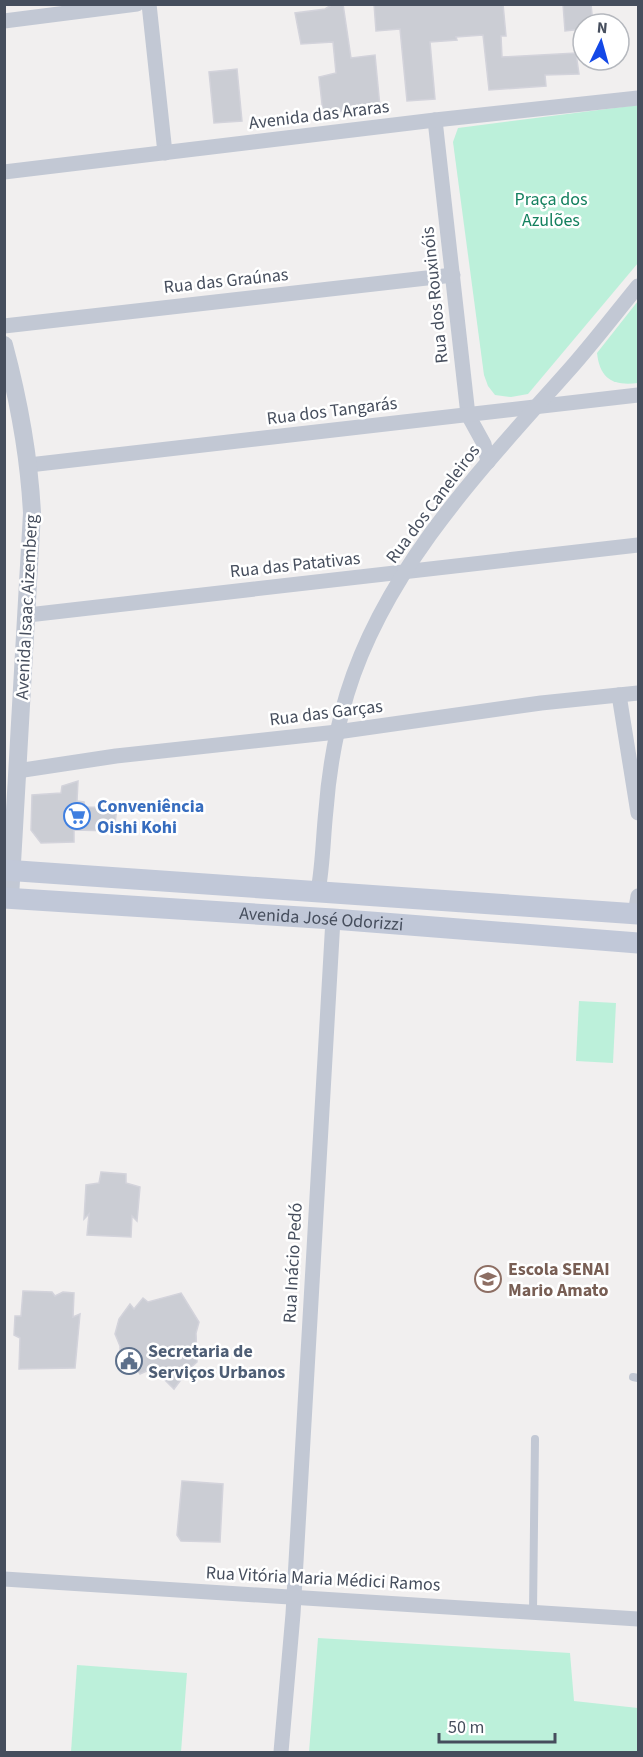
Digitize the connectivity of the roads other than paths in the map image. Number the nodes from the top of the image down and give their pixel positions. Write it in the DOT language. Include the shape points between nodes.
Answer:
graph roads {
  1 [pos="137,4"];
  2 [pos="149,4"];
  3 [pos="4,21"];
  4 [pos="639,98"];
  5 [pos="435,120"];
  6 [pos="165,153"];
  7 [pos="4,172"];
  8 [pos="453,275"];
  9 [pos="639,286"];
  10 [pos="4,326"];
  11 [pos="4,345"];
  12 [pos="639,395"];
  13 [pos="536,407"];
  14 [pos="468,415"];
  15 [pos="488,462"];
  16 [pos="29,465"];
  17 [pos="639,545"];
  18 [pos="405,573"];
  19 [pos="28,615"];
  20 [pos="639,693"];
  21 [pos="619,695"];
  22 [pos="337,732"];
  23 [pos="17,771"];
  24 [pos="639,813"];
  25 [pos="8,870"];
  26 [pos="318,891"];
  27 [pos="6,901"];
  28 [pos="637,908"];
  29 [pos="333,919"];
  30 [pos="639,943"];
  31 [pos="536,1439"];
  32 [pos="4,1579"];
  33 [pos="293,1598"];
  34 [pos="533,1612"];
  35 [pos="639,1618"];
  36 [pos="281,1752"];
  1 -- 3 [label="street"];
  2 -- 6 [label="street"];
  4 -- 5 [label="street, Avenida das Araras"];
  5 -- 6 [label="street, Avenida das Araras"];
  5 -- 8 [label="street, Rua dos Rouxinóis"];
  6 -- 7 [label="street, Avenida das Araras"];
  8 -- 10 [label="street, Rua das Graúnas"];
  8 -- 14 [label="street, Rua dos Rouxinóis"];
  9 -- 13 [label="street, Rua dos Caneleiros"];
  11 -- 16 [label="street, Avenida Isaac Aizemberg"];
  12 -- 13 [label="street, Rua dos Tangarás"];
  13 -- 14 [label="street, Rua dos Tangarás"];
  13 -- 15 [label="street, Rua dos Caneleiros"];
  14 -- 15 [label="street, Rua dos Rouxinóis" via="484,444"];
  14 -- 16 [label="street, Rua dos Tangarás"];
  15 -- 18 [label="street, Rua dos Caneleiros" via="432,531"];
  16 -- 19 [label="street, Avenida Isaac Aizemberg" via="32,513"];
  17 -- 18 [label="street, Rua das Patativas"];
  18 -- 19 [label="street, Rua das Patativas"];
  18 -- 22 [label="street, Rua dos Caneleiros" via="361,658"];
  19 -- 23 [label="street, Avenida Isaac Aizemberg"];
  20 -- 21 [label="street, Rua das Garças"];
  21 -- 22 [label="street, Rua das Garças"];
  21 -- 24 [label="street"];
  22 -- 23 [label="street, Rua das Garças"];
  22 -- 26 [label="street, Rua dos Caneleiros"];
  23 -- 25 [label="street, Avenida Isaac Aizemberg"];
  25 -- 26 [label="main road, Avenida José Odorizzi"];
  25 -- 27 [label="street, Avenida Isaac Aizemberg"];
  26 -- 28 [label="main road, Avenida José Odorizzi"];
  27 -- 29 [label="main road, Avenida José Odorizzi"];
  29 -- 30 [label="main road, Avenida José Odorizzi"];
  29 -- 33 [label="street, Rua Inácio Pedó"];
  31 -- 34 [label="lane"];
  32 -- 33 [label="street, Rua Vitória Maria Médici Ramos"];
  33 -- 34 [label="street, Rua Vitória Maria Médici Ramos"];
  33 -- 36 [label="street, Rua Inácio Pedó"];
  34 -- 35 [label="street, Rua Vitória Maria Médici Ramos"];
}
